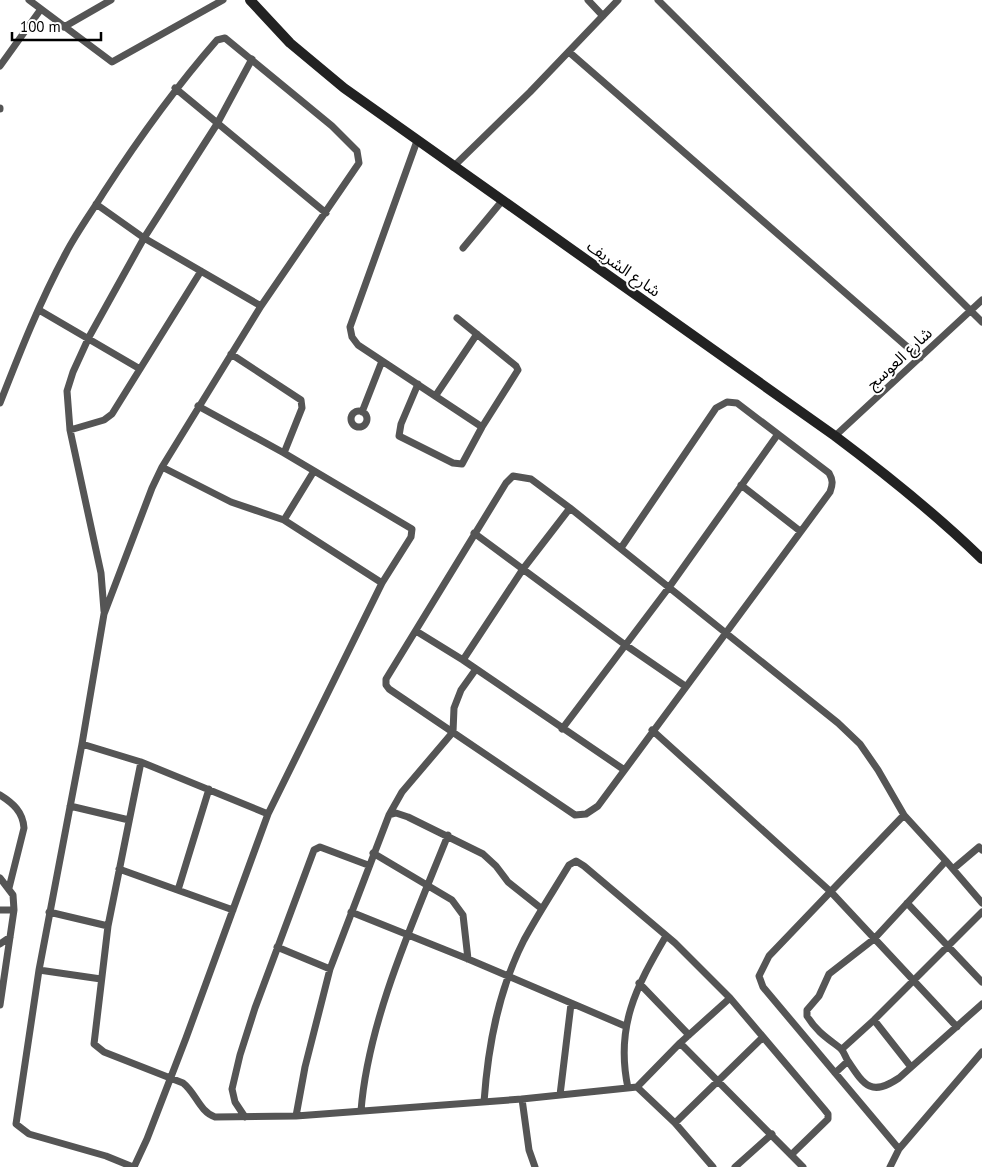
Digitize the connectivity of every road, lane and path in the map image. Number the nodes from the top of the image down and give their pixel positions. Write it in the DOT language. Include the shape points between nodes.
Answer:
graph roads {
  1 [pos="29,0"];
  2 [pos="111,0"];
  3 [pos="223,0"];
  4 [pos="250,0"];
  5 [pos="588,0"];
  6 [pos="618,0"];
  7 [pos="658,0"];
  8 [pos="41,9"];
  9 [pos="603,16"];
  10 [pos="64,27"];
  11 [pos="569,52"];
  12 [pos="252,59"];
  13 [pos="0,66"];
  14 [pos="175,88"];
  15 [pos="217,124"];
  16 [pos="417,142"];
  17 [pos="453,167"];
  18 [pos="502,201"];
  19 [pos="96,204"];
  20 [pos="326,213"];
  21 [pos="144,238"];
  22 [pos="463,248"];
  23 [pos="200,271"];
  24 [pos="982,300"];
  25 [pos="261,306"];
  26 [pos="39,310"];
  27 [pos="971,311"];
  28 [pos="457,318"];
  29 [pos="982,322"];
  30 [pos="477,334"];
  31 [pos="89,337"];
  32 [pos="231,354"];
  33 [pos="920,358"];
  34 [pos="382,361"];
  35 [pos="140,369"];
  36 [pos="418,384"];
  37 [pos="436,395"];
  38 [pos="0,403"];
  39 [pos="198,406"];
  40 [pos="362,412"];
  41 [pos="482,427"];
  42 [pos="70,430"];
  43 [pos="778,434"];
  44 [pos="835,436"];
  45 [pos="284,453"];
  46 [pos="162,467"];
  47 [pos="314,470"];
  48 [pos="741,485"];
  49 [pos="570,508"];
  50 [pos="284,520"];
  51 [pos="800,531"];
  52 [pos="474,533"];
  53 [pos="621,548"];
  54 [pos="982,559"];
  55 [pos="523,568"];
  56 [pos="382,583"];
  57 [pos="670,586"];
  58 [pos="104,614"];
  59 [pos="416,632"];
  60 [pos="725,632"];
  61 [pos="624,644"];
  62 [pos="462,660"];
  63 [pos="476,669"];
  64 [pos="684,686"];
  65 [pos="562,729"];
  66 [pos="652,730"];
  67 [pos="453,732"];
  68 [pos="82,744"];
  69 [pos="141,762"];
  70 [pos="623,769"];
  71 [pos="209,789"];
  72 [pos="0,795"];
  73 [pos="70,806"];
  74 [pos="268,814"];
  75 [pos="389,815"];
  76 [pos="904,815"];
  77 [pos="129,820"];
  78 [pos="448,835"];
  79 [pos="981,847"];
  80 [pos="373,853"];
  81 [pos="946,861"];
  82 [pos="368,865"];
  83 [pos="119,869"];
  84 [pos="953,869"];
  85 [pos="0,878"];
  86 [pos="428,884"];
  87 [pos="9,888"];
  88 [pos="178,890"];
  89 [pos="831,892"];
  90 [pos="907,903"];
  91 [pos="982,903"];
  92 [pos="542,909"];
  93 [pos="0,910"];
  94 [pos="14,910"];
  95 [pos="233,910"];
  96 [pos="49,912"];
  97 [pos="350,912"];
  98 [pos="982,912"];
  99 [pos="108,926"];
  100 [pos="408,935"];
  101 [pos="666,936"];
  102 [pos="10,937"];
  103 [pos="874,939"];
  104 [pos="0,944"];
  105 [pos="277,947"];
  106 [pos="948,947"];
  107 [pos="468,959"];
  108 [pos="330,969"];
  109 [pos="39,970"];
  110 [pos="508,977"];
  111 [pos="101,979"];
  112 [pos="914,979"];
  113 [pos="982,982"];
  114 [pos="639,983"];
  115 [pos="730,998"];
  116 [pos="571,1004"];
  117 [pos="982,1004"];
  118 [pos="0,1005"];
  119 [pos="874,1020"];
  120 [pos="625,1026"];
  121 [pos="958,1027"];
  122 [pos="689,1035"];
  123 [pos="763,1037"];
  124 [pos="680,1043"];
  125 [pos="842,1049"];
  126 [pos="982,1052"];
  127 [pos="848,1061"];
  128 [pos="912,1067"];
  129 [pos="835,1073"];
  130 [pos="170,1077"];
  131 [pos="716,1081"];
  132 [pos="637,1087"];
  133 [pos="628,1088"];
  134 [pos="560,1095"];
  135 [pos="522,1099"];
  136 [pos="484,1102"];
  137 [pos="361,1111"];
  138 [pos="296,1116"];
  139 [pos="245,1117"];
  140 [pos="675,1124"];
  141 [pos="772,1134"];
  142 [pos="899,1149"];
  143 [pos="792,1155"];
  144 [pos="134,1167"];
  145 [pos="535,1167"];
  146 [pos="713,1167"];
  147 [pos="735,1167"];
  148 [pos="803,1167"];
  149 [pos="890,1167"];
  1 -- 8 [label="street"];
  2 -- 10 [label="street"];
  3 -- 10 [label="street" via="112,62"];
  4 -- 16 [label="main road, شارع الشريف" via="316,67"];
  5 -- 9 [label="street"];
  6 -- 9 [label="street"];
  7 -- 27 [label="street"];
  8 -- 10 [label="street"];
  8 -- 13 [label="street"];
  9 -- 11 [label="street"];
  11 -- 17 [label="street"];
  11 -- 33 [label="street"];
  12 -- 14 [label="street" via="220,38"];
  12 -- 15 [label="street"];
  12 -- 20 [label="street" via="358,151 359,163"];
  14 -- 15 [label="street"];
  14 -- 19 [label="street"];
  15 -- 20 [label="street"];
  15 -- 21 [label="street"];
  16 -- 17 [label="main road, شارع الشريف"];
  16 -- 34 [label="street" via="350,327 358,345"];
  17 -- 18 [label="main road, شارع الشريف"];
  18 -- 22 [label="street"];
  18 -- 44 [label="main road, شارع الشريف"];
  19 -- 21 [label="street"];
  19 -- 26 [label="street" via="66,254"];
  20 -- 25 [label="street"];
  21 -- 23 [label="street"];
  21 -- 31 [label="street"];
  23 -- 25 [label="street"];
  23 -- 35 [label="street"];
  24 -- 27 [label="street, شارع العوسج"];
  25 -- 32 [label="street"];
  26 -- 31 [label="street"];
  26 -- 38 [label="street"];
  27 -- 29 [label="street"];
  27 -- 33 [label="street, شارع العوسج"];
  28 -- 30 [label="street"];
  30 -- 37 [label="street"];
  30 -- 41 [label="street" via="518,370"];
  31 -- 35 [label="street"];
  31 -- 42 [label="street" via="67,391"];
  32 -- 39 [label="street"];
  32 -- 45 [label="street" via="301,400 302,408"];
  33 -- 44 [label="street, شارع العوسج"];
  34 -- 36 [label="street"];
  34 -- 40 [label="street"];
  35 -- 42 [label="street" via="112,414 104,420"];
  36 -- 37 [label="street"];
  36 -- 41 [label="street" via="398,431 402,439 460,465"];
  37 -- 41 [label="street"];
  39 -- 45 [label="street"];
  39 -- 46 [label="street"];
  42 -- 58 [label="street" via="101,573"];
  43 -- 48 [label="street"];
  43 -- 51 [label="street" via="829,473 832,479 830,492"];
  43 -- 53 [label="street" via="737,403 720,404"];
  44 -- 54 [label="main road, شارع الشريف" via="946,523"];
  45 -- 47 [label="street"];
  46 -- 50 [label="street" via="231,502"];
  46 -- 58 [label="street"];
  47 -- 50 [label="street"];
  47 -- 56 [label="street" via="411,526 411,537"];
  48 -- 51 [label="street"];
  48 -- 57 [label="street"];
  49 -- 52 [label="street" via="531,479 513,476 494,499"];
  49 -- 53 [label="street"];
  49 -- 55 [label="street"];
  50 -- 56 [label="street"];
  51 -- 60 [label="street"];
  52 -- 55 [label="street"];
  52 -- 59 [label="street"];
  53 -- 57 [label="street"];
  55 -- 61 [label="street"];
  55 -- 62 [label="street"];
  56 -- 74 [label="street"];
  57 -- 60 [label="street"];
  57 -- 61 [label="street"];
  58 -- 68 [label="street"];
  59 -- 62 [label="street"];
  59 -- 67 [label="street" via="386,684 388,689"];
  60 -- 64 [label="street"];
  60 -- 76 [label="street" via="860,744"];
  61 -- 64 [label="street"];
  61 -- 65 [label="street"];
  62 -- 63 [label="street"];
  63 -- 65 [label="street"];
  63 -- 67 [label="street" via="461,690 454,708"];
  64 -- 66 [label="street"];
  65 -- 70 [label="street"];
  66 -- 70 [label="street"];
  66 -- 89 [label="street"];
  67 -- 70 [label="street" via="575,814 586,814 598,806"];
  67 -- 75 [label="street" via="402,792"];
  68 -- 69 [label="street"];
  68 -- 73 [label="street"];
  69 -- 71 [label="street"];
  69 -- 77 [label="street"];
  71 -- 74 [label="street"];
  71 -- 88 [label="street"];
  72 -- 87 [label="street" via="16,808 24,821"];
  73 -- 77 [label="street"];
  73 -- 96 [label="street"];
  74 -- 95 [label="street"];
  75 -- 78 [label="street" via="396,813 408,817"];
  75 -- 80 [label="street"];
  76 -- 81 [label="street"];
  76 -- 89 [label="street"];
  77 -- 83 [label="street"];
  78 -- 86 [label="street"];
  78 -- 92 [label="street" via="490,859 508,882"];
  79 -- 84 [label="street"];
  80 -- 82 [label="street"];
  80 -- 86 [label="street"];
  81 -- 84 [label="street"];
  81 -- 90 [label="street"];
  82 -- 97 [label="street"];
  82 -- 105 [label="street" via="320,847 314,850"];
  83 -- 88 [label="street"];
  83 -- 99 [label="street"];
  84 -- 91 [label="street"];
  85 -- 87 [label="street"];
  86 -- 100 [label="street"];
  86 -- 107 [label="street" via="452,900 462,915"];
  87 -- 94 [label="street"];
  88 -- 95 [label="street"];
  89 -- 103 [label="street"];
  89 -- 129 [label="street" via="770,956 759,976 763,987"];
  90 -- 103 [label="street"];
  90 -- 106 [label="street"];
  92 -- 101 [label="street" via="569,865 576,861"];
  92 -- 110 [label="street"];
  93 -- 94 [label="street"];
  94 -- 102 [label="street"];
  95 -- 130 [label="street"];
  96 -- 99 [label="street"];
  96 -- 109 [label="street"];
  97 -- 100 [label="street"];
  97 -- 108 [label="street"];
  98 -- 106 [label="street"];
  99 -- 111 [label="street"];
  100 -- 107 [label="street"];
  100 -- 137 [label="street" via="381,1017"];
  101 -- 114 [label="street"];
  101 -- 115 [label="street"];
  102 -- 104 [label="street"];
  102 -- 118 [label="street"];
  103 -- 112 [label="street"];
  103 -- 125 [label="street" via="829,974 819,996 807,1010 807,1016 821,1035"];
  105 -- 108 [label="street"];
  105 -- 139 [label="street" via="255,1008 232,1089 235,1102"];
  106 -- 112 [label="street"];
  106 -- 113 [label="street"];
  107 -- 110 [label="street"];
  108 -- 138 [label="street"];
  109 -- 111 [label="street"];
  109 -- 144 [label="street" via="16,1124 29,1134"];
  110 -- 116 [label="street"];
  110 -- 136 [label="street" via="491,1037"];
  111 -- 130 [label="street" via="93,1038 97,1048"];
  112 -- 119 [label="street"];
  112 -- 121 [label="street"];
  114 -- 120 [label="street"];
  114 -- 122 [label="street"];
  115 -- 122 [label="street"];
  115 -- 123 [label="street"];
  116 -- 120 [label="street"];
  116 -- 134 [label="street"];
  117 -- 121 [label="street"];
  119 -- 125 [label="street"];
  119 -- 128 [label="street"];
  120 -- 133 [label="street" via="623,1058"];
  121 -- 128 [label="street"];
  122 -- 124 [label="street"];
  123 -- 131 [label="street"];
  123 -- 143 [label="street" via="828,1114 828,1119"];
  124 -- 131 [label="street"];
  124 -- 132 [label="street"];
  125 -- 127 [label="street"];
  126 -- 142 [label="street"];
  127 -- 128 [label="street" via="864,1082 878,1089"];
  127 -- 129 [label="street"];
  129 -- 142 [label="street"];
  130 -- 139 [label="street" via="190,1089 207,1114"];
  130 -- 144 [label="street"];
  131 -- 140 [label="street"];
  131 -- 141 [label="street"];
  132 -- 133 [label="street"];
  132 -- 140 [label="street"];
  133 -- 134 [label="street"];
  134 -- 135 [label="street"];
  135 -- 136 [label="street"];
  135 -- 145 [label="street" via="526,1137"];
  136 -- 137 [label="street"];
  137 -- 138 [label="street"];
  138 -- 139 [label="street"];
  140 -- 146 [label="street"];
  141 -- 143 [label="street"];
  141 -- 147 [label="street"];
  142 -- 149 [label="street"];
  143 -- 148 [label="street"];
}
